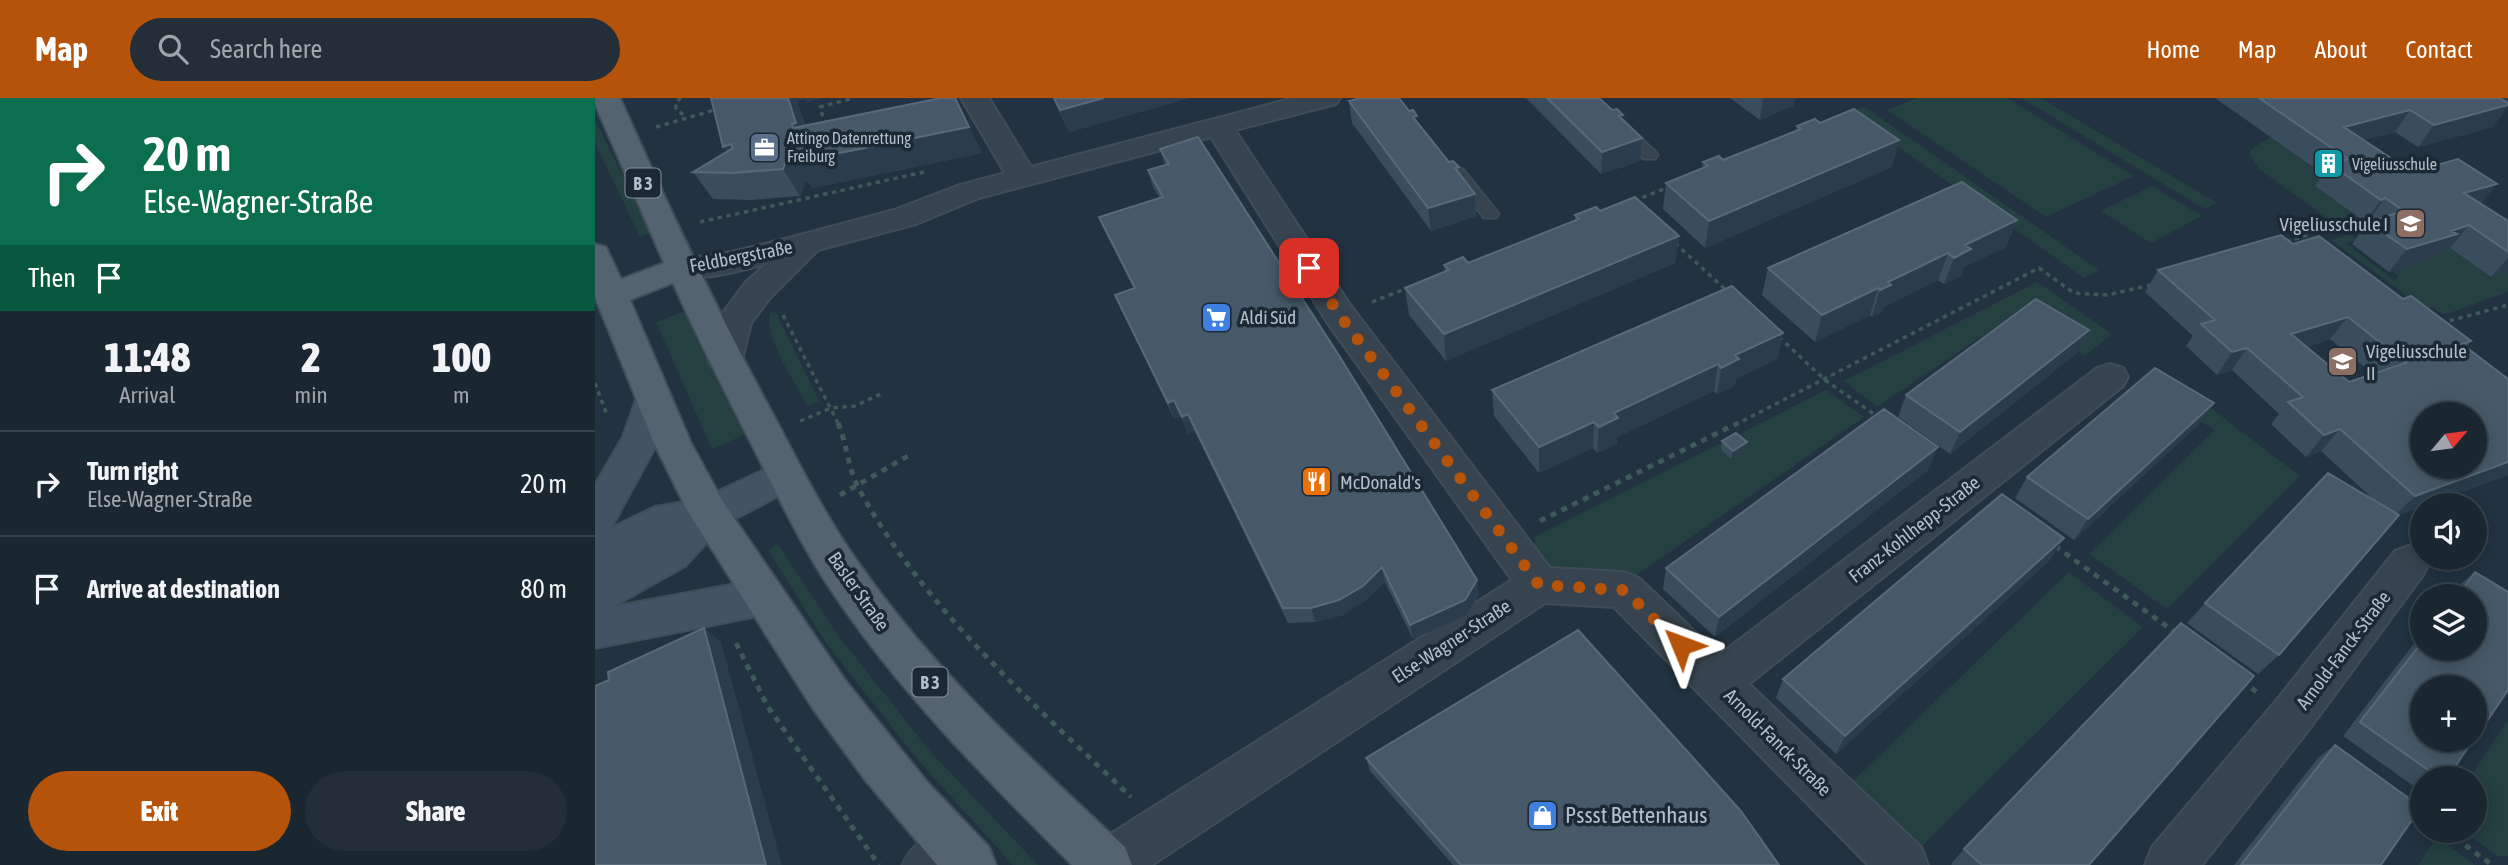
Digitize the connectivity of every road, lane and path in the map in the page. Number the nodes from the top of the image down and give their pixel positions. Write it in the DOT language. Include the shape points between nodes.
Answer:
graph roads {
  1 [pos="606,98"];
  2 [pos="681,98"];
  3 [pos="854,98"];
  4 [pos="975,98"];
  5 [pos="1326,98"];
  6 [pos="1589,98"];
  7 [pos="726,107"];
  8 [pos="686,117"];
  9 [pos="655,127"];
  10 [pos="826,127"];
  11 [pos="1219,127"];
  12 [pos="1649,155"];
  13 [pos="1447,161"];
  14 [pos="926,172"];
  15 [pos="1023,178"];
  16 [pos="1679,182"];
  17 [pos="968,192"];
  18 [pos="1640,212"];
  19 [pos="1490,214"];
  20 [pos="700,222"];
  21 [pos="2310,234"];
  22 [pos="1671,240"];
  23 [pos="808,243"];
  24 [pos="2285,243"];
  25 [pos="595,254"];
  26 [pos="680,268"];
  27 [pos="2154,284"];
  28 [pos="1415,285"];
  29 [pos="610,295"];
  30 [pos="1733,296"];
  31 [pos="2508,306"];
  32 [pos="782,313"];
  33 [pos="1339,314"];
  34 [pos="2437,324"];
  35 [pos="1774,333"];
  36 [pos="725,359"];
  37 [pos="2110,377"];
  38 [pos="1825,380"];
  39 [pos="883,393"];
  40 [pos="653,398"];
  41 [pos="831,408"];
  42 [pos="1881,420"];
  43 [pos="908,456"];
  44 [pos="785,475"];
  45 [pos="857,486"];
  46 [pos="709,513"];
  47 [pos="595,520"];
  48 [pos="1504,538"];
  49 [pos="2048,541"];
  50 [pos="595,556"];
  51 [pos="2409,564"];
  52 [pos="1539,585"];
  53 [pos="595,596"];
  54 [pos="764,597"];
  55 [pos="595,628"];
  56 [pos="2181,637"];
  57 [pos="734,638"];
  58 [pos="2236,677"];
  59 [pos="1718,682"];
  60 [pos="2291,717"];
  61 [pos="1164,828"];
  62 [pos="2462,843"];
  63 [pos="944,856"];
  64 [pos="879,865"];
  65 [pos="1107,865"];
  66 [pos="1903,865"];
  67 [pos="2170,865"];
  68 [pos="2492,865"];
  1 -- 26 [label="main road, B 3"];
  2 -- 8 [label="path" via="676,109"];
  3 -- 10 [label="path" via="820,107"];
  4 -- 15 [label="street"];
  5 -- 11 [label="street, Feldbergstraße"];
  6 -- 12 [label="lane"];
  7 -- 8 [label="path"];
  8 -- 9 [label="path"];
  11 -- 15 [label="street, Feldbergstraße"];
  11 -- 33 [label="street"];
  13 -- 19 [label="lane"];
  14 -- 20 [label="path"];
  15 -- 17 [label="street, Feldbergstraße"];
  16 -- 18 [label="path" via="1630,203"];
  17 -- 23 [label="street, Feldbergstraße" via="905,217"];
  17 -- 26 [label="street, Feldbergstraße" via="926,192 722,243"];
  21 -- 24 [label="path"];
  22 -- 30 [label="path"];
  23 -- 26 [label="street, Feldbergstraße" via="732,262"];
  23 -- 36 [label="street" via="757,291 735,321"];
  25 -- 29 [label="main road"];
  26 -- 29 [label="main road"];
  26 -- 36 [label="main road, Basler Straße / B 3"];
  27 -- 38 [label="path" via="2107,295 2074,293 2039,268"];
  28 -- 33 [label="path"];
  29 -- 40 [label="main road"];
  31 -- 34 [label="path"];
  32 -- 41 [label="path"];
  33 -- 48 [label="street"];
  35 -- 38 [label="path"];
  36 -- 44 [label="main road, Basler Straße / B 3"];
  37 -- 59 [label="street, Franz-Kohlhepp-Straße"];
  38 -- 42 [label="path"];
  38 -- 48 [label="path"];
  39 -- 41 [label="path" via="855,406"];
  40 -- 46 [label="main road"];
  40 -- 47 [label="main road" via="641,438"];
  41 -- 45 [label="path"];
  43 -- 45 [label="path"];
  44 -- 46 [label="main road"];
  44 -- 65 [label="main road, Basler Straße / B 3" via="846,578 893,640 1003,765"];
  45 -- 61 [label="path" via="942,608"];
  46 -- 50 [label="main road" via="655,523"];
  46 -- 53 [label="main road" via="671,554"];
  46 -- 54 [label="main road"];
  48 -- 52 [label="street"];
  49 -- 56 [label="path"];
  51 -- 60 [label="street, Arnold-Fanck-Straße"];
  52 -- 59 [label="street, Arnold-Fanck-Straße" via="1624,590"];
  52 -- 61 [label="street, Else-Wagner-Straße"];
  54 -- 55 [label="main road"];
  54 -- 63 [label="main road"];
  57 -- 64 [label="path" via="768,707"];
  58 -- 60 [label="path"];
  59 -- 66 [label="street, Arnold-Fanck-Straße"];
  60 -- 67 [label="street, Arnold-Fanck-Straße"];
  61 -- 65 [label="street, Else-Wagner-Straße"];
  62 -- 68 [label="path"];
}
